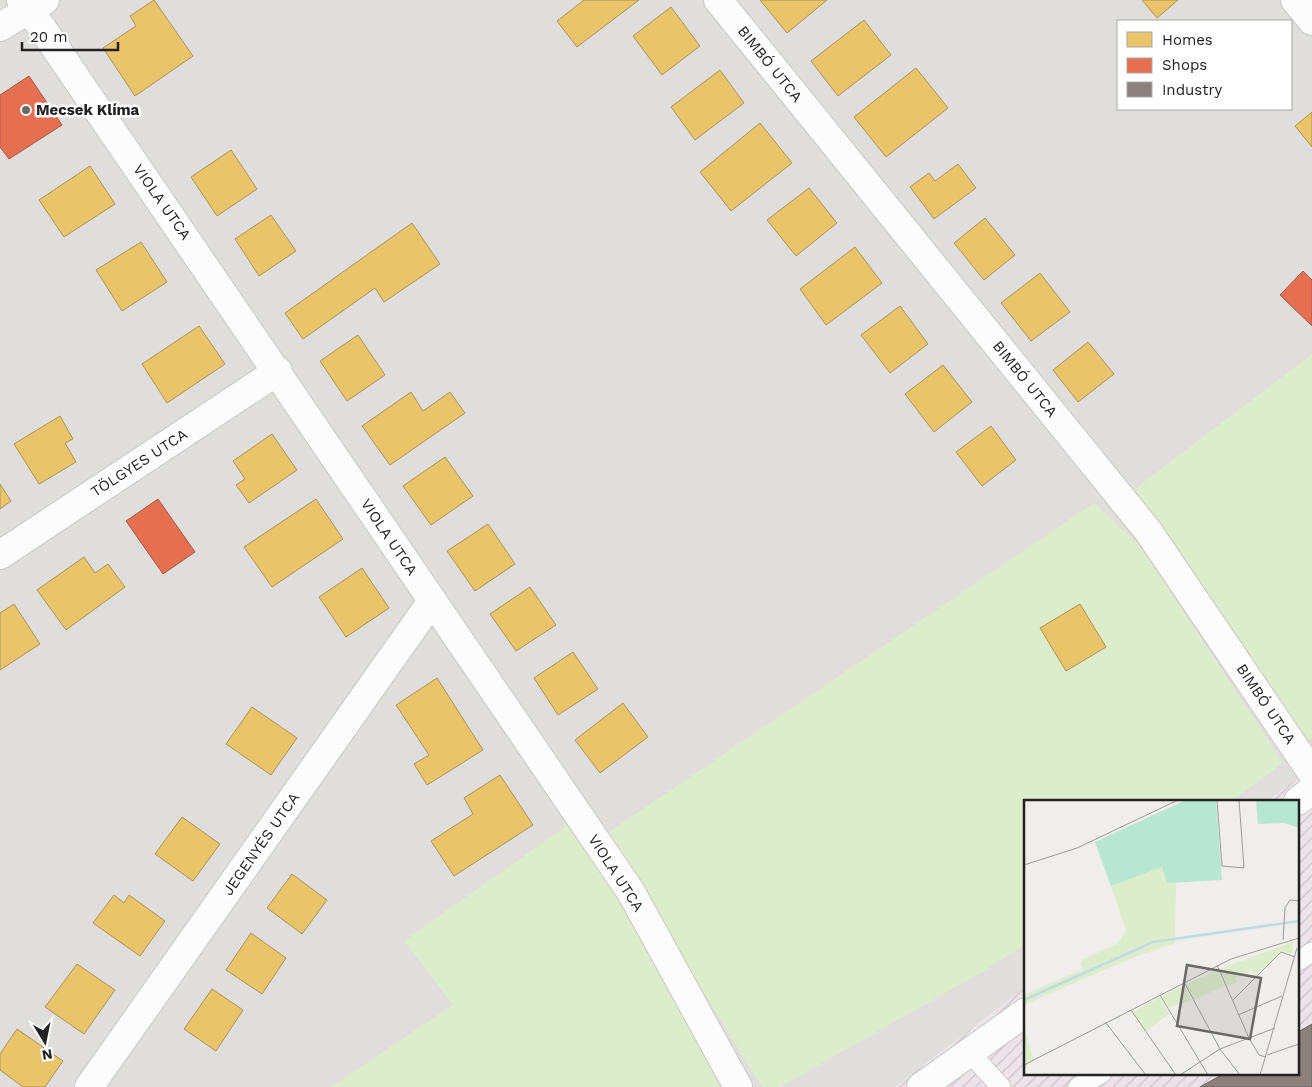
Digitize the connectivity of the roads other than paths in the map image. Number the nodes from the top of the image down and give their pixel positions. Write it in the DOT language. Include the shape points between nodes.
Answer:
graph roads {
  1 [pos="718,0"];
  2 [pos="1295,0"];
  3 [pos="32,3"];
  4 [pos="1312,21"];
  5 [pos="0,27"];
  6 [pos="278,372"];
  7 [pos="0,554"];
  8 [pos="432,600"];
  9 [pos="1312,772"];
  10 [pos="1312,790"];
  11 [pos="1299,800"];
  12 [pos="1312,952"];
  13 [pos="1300,959"];
  14 [pos="1024,1013"];
  15 [pos="970,1053"];
  16 [pos="1100,1074"];
  17 [pos="89,1087"];
  18 [pos="738,1087"];
  19 [pos="921,1087"];
  20 [pos="1001,1087"];
  21 [pos="1078,1087"];
  1 -- 9 [label="street, BIMBÓ UTCA" via="1148,530"];
  2 -- 4 [label="street"];
  3 -- 5 [label="street"];
  3 -- 6 [label="street, VIOLA UTCA"];
  6 -- 7 [label="street, TÖLGYES UTCA"];
  6 -- 8 [label="street, VIOLA UTCA"];
  8 -- 17 [label="street, JEGENYÉS UTCA"];
  8 -- 18 [label="street, VIOLA UTCA" via="631,892"];
  10 -- 11 [label="street"];
  12 -- 13 [label="lane"];
  14 -- 15 [label="street"];
  15 -- 19 [label="street"];
  15 -- 20 [label="lane"];
  16 -- 21 [label="lane"];
}
